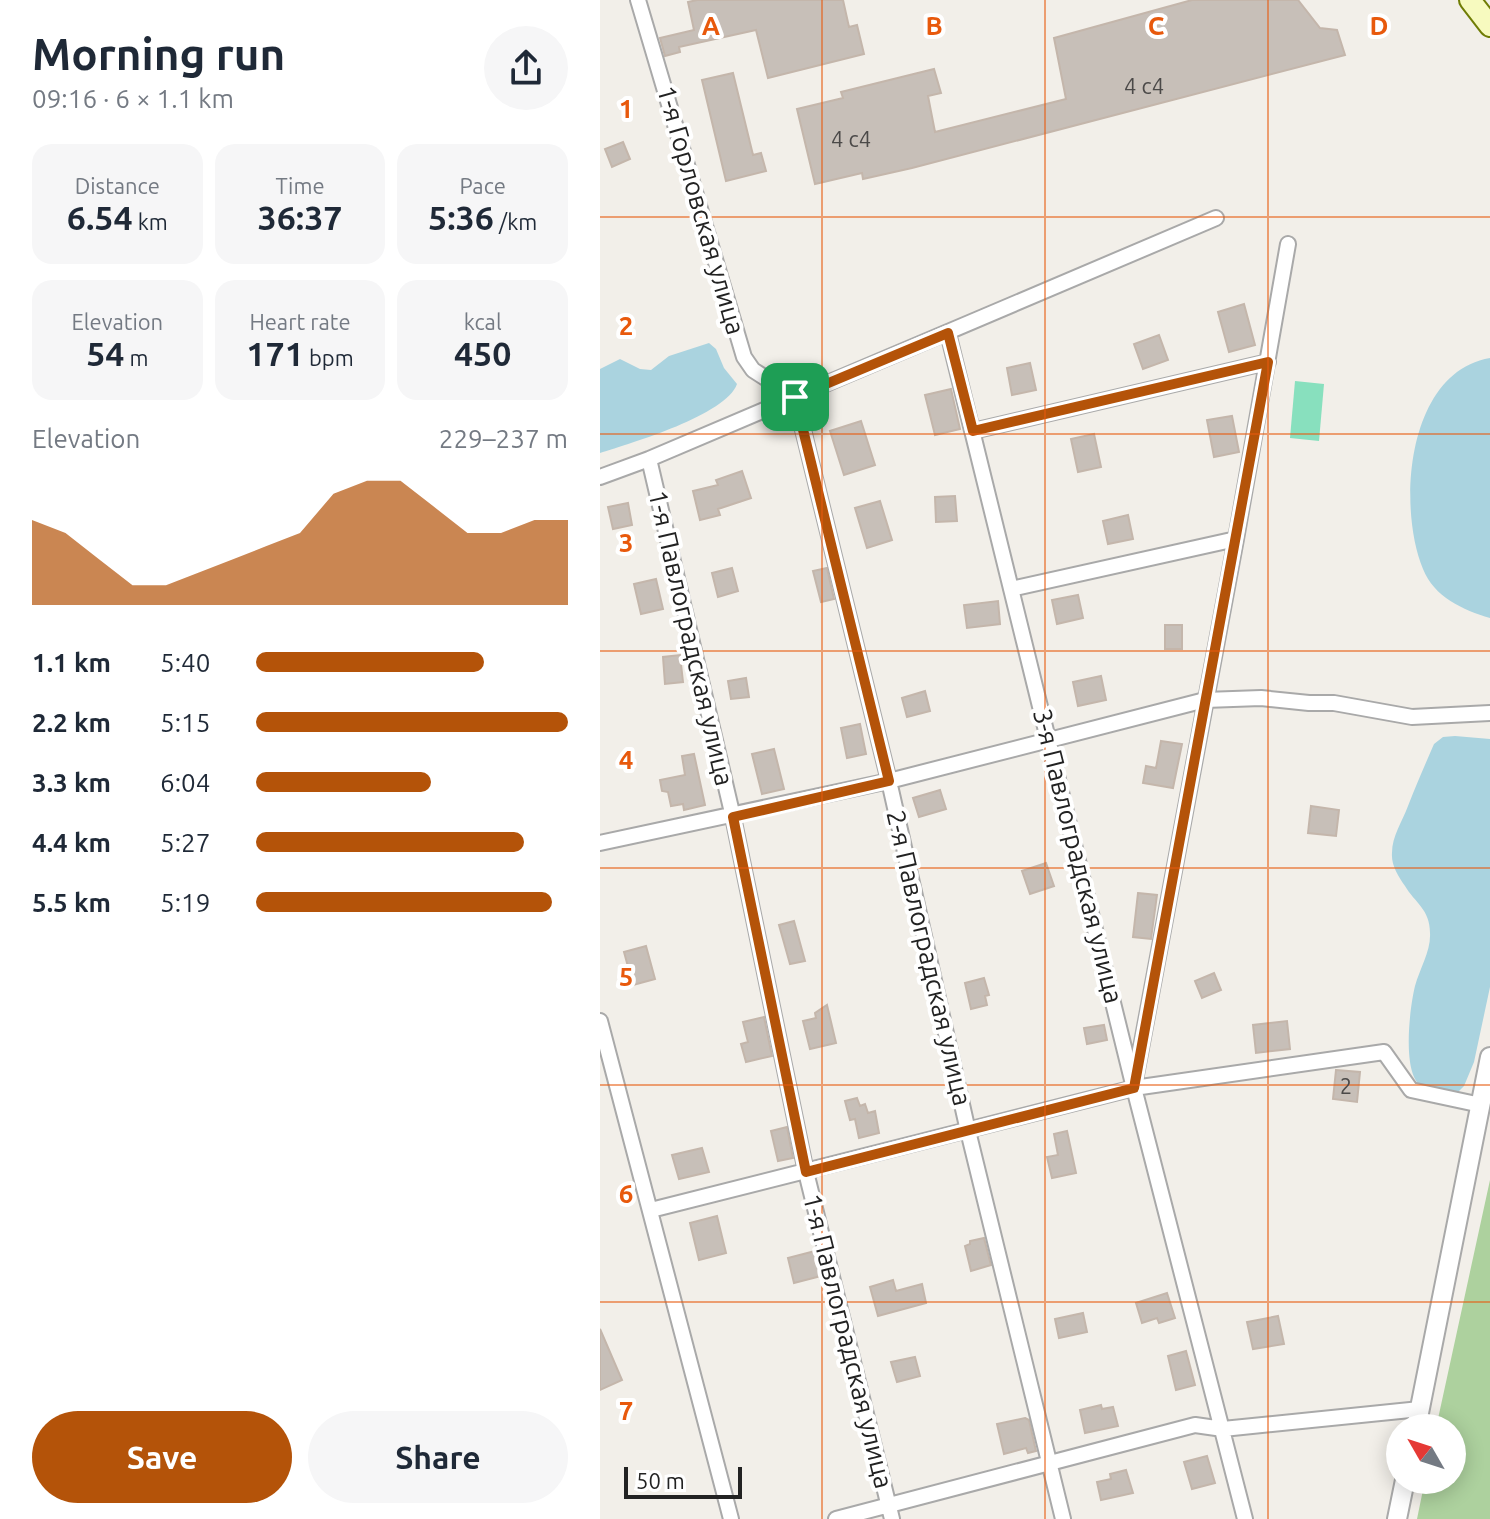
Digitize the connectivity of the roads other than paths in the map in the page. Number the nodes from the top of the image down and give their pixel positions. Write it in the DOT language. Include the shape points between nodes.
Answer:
graph roads {
  1 [pos="638,0"];
  2 [pos="1470,0"];
  3 [pos="1490,26"];
  4 [pos="1216,218"];
  5 [pos="1288,244"];
  6 [pos="948,333"];
  7 [pos="1268,362"];
  8 [pos="795,397"];
  9 [pos="973,431"];
  10 [pos="649,459"];
  11 [pos="600,477"];
  12 [pos="1236,539"];
  13 [pos="1011,589"];
  14 [pos="1205,700"];
  15 [pos="1490,713"];
  16 [pos="1049,739"];
  17 [pos="889,781"];
  18 [pos="733,817"];
  19 [pos="600,843"];
  20 [pos="600,1021"];
  21 [pos="1490,1057"];
  22 [pos="1134,1088"];
  23 [pos="1481,1105"];
  24 [pos="968,1131"];
  25 [pos="806,1172"];
  26 [pos="651,1210"];
  27 [pos="1420,1409"];
  28 [pos="1419,1414"];
  29 [pos="1223,1429"];
  30 [pos="1048,1464"];
  31 [pos="1402,1494"];
  32 [pos="888,1504"];
  33 [pos="731,1519"];
  34 [pos="836,1519"];
  35 [pos="892,1519"];
  36 [pos="1063,1519"];
  37 [pos="1245,1519"];
  38 [pos="1397,1519"];
  1 -- 8 [label="street, 1-я Горловская улица" via="744,357 753,370"];
  2 -- 3 [label="main road"];
  4 -- 6 [label="street"];
  5 -- 7 [label="street"];
  6 -- 8 [label="street"];
  6 -- 9 [label="street, 3-я Павлоградская улица"];
  7 -- 9 [label="street"];
  7 -- 12 [label="street"];
  8 -- 10 [label="street"];
  8 -- 17 [label="street, 2-я Павлоградская улица"];
  9 -- 13 [label="street, 3-я Павлоградская улица"];
  10 -- 11 [label="street"];
  10 -- 18 [label="street, 1-я Павлоградская улица"];
  12 -- 13 [label="street"];
  12 -- 14 [label="street"];
  13 -- 16 [label="street, 3-я Павлоградская улица"];
  14 -- 15 [label="street" via="1334,703 1412,717"];
  14 -- 16 [label="street"];
  14 -- 22 [label="street"];
  16 -- 17 [label="street"];
  16 -- 22 [label="street, 3-я Павлоградская улица"];
  17 -- 18 [label="street"];
  17 -- 24 [label="street, 2-я Павлоградская улица"];
  18 -- 19 [label="street"];
  18 -- 25 [label="street, 1-я Павлоградская улица"];
  20 -- 26 [label="street"];
  21 -- 23 [label="street"];
  22 -- 23 [label="street" via="1384,1052 1411,1090"];
  22 -- 24 [label="street"];
  22 -- 29 [label="street, 3-я Павлоградская улица"];
  23 -- 27 [label="street"];
  24 -- 25 [label="street"];
  24 -- 30 [label="street, 2-я Павлоградская улица"];
  25 -- 26 [label="street"];
  25 -- 32 [label="street, 1-я Павлоградская улица"];
  26 -- 33 [label="street"];
  27 -- 28 [label="street"];
  27 -- 29 [label="street"];
  29 -- 30 [label="street" via="1195,1425"];
  29 -- 37 [label="street, 3-я Павлоградская улица"];
  30 -- 32 [label="street"];
  30 -- 36 [label="street, 2-я Павлоградская улица"];
  31 -- 38 [label="street"];
  32 -- 34 [label="street"];
  32 -- 35 [label="street, 1-я Павлоградская улица"];
}
